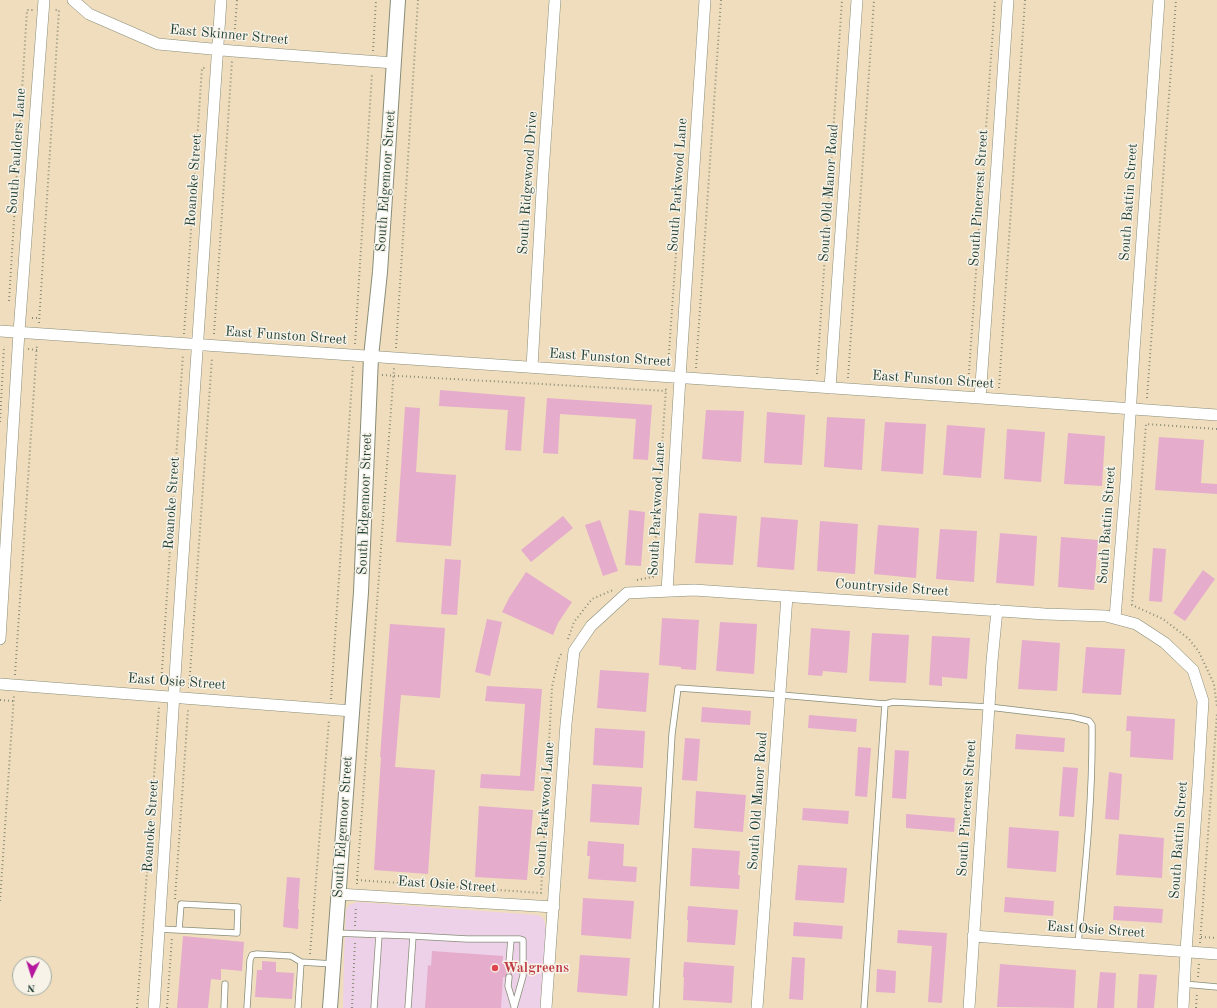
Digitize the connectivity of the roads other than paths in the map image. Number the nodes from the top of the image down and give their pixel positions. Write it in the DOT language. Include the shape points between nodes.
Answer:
graph roads {
  1 [pos="44,0"];
  2 [pos="73,0"];
  3 [pos="221,0"];
  4 [pos="398,0"];
  5 [pos="556,0"];
  6 [pos="706,0"];
  7 [pos="858,0"];
  8 [pos="1008,0"];
  9 [pos="1159,0"];
  10 [pos="218,50"];
  11 [pos="394,63"];
  12 [pos="0,331"];
  13 [pos="19,332"];
  14 [pos="198,345"];
  15 [pos="372,357"];
  16 [pos="532,367"];
  17 [pos="680,378"];
  18 [pos="830,388"];
  19 [pos="980,398"];
  20 [pos="1130,409"];
  21 [pos="1217,416"];
  22 [pos="667,591"];
  23 [pos="787,596"];
  24 [pos="997,610"];
  25 [pos="1115,618"];
  26 [pos="0,639"];
  27 [pos="0,684"];
  28 [pos="781,695"];
  29 [pos="174,697"];
  30 [pos="885,704"];
  31 [pos="989,707"];
  32 [pos="352,711"];
  33 [pos="338,894"];
  34 [pos="554,907"];
  35 [pos="159,929"];
  36 [pos="176,930"];
  37 [pos="336,933"];
  38 [pos="379,935"];
  39 [pos="413,936"];
  40 [pos="973,936"];
  41 [pos="510,939"];
  42 [pos="1078,944"];
  43 [pos="1186,951"];
  44 [pos="1217,954"];
  45 [pos="301,962"];
  46 [pos="510,963"];
  47 [pos="334,964"];
  48 [pos="509,977"];
  49 [pos="225,984"];
  50 [pos="1184,984"];
  51 [pos="1217,987"];
  52 [pos="514,1007"];
  53 [pos="154,1008"];
  54 [pos="224,1008"];
  55 [pos="247,1008"];
  56 [pos="298,1008"];
  57 [pos="330,1008"];
  58 [pos="374,1008"];
  59 [pos="408,1008"];
  60 [pos="546,1008"];
  61 [pos="656,1008"];
  62 [pos="757,1008"];
  63 [pos="864,1008"];
  64 [pos="969,1008"];
  65 [pos="1183,1008"];
  1 -- 13 [label="street, South Faulders Lane"];
  2 -- 10 [label="street, East Skinner Street" via="89,14 158,44"];
  3 -- 10 [label="street, Roanoke Street"];
  4 -- 11 [label="street, South Edgemoor Street"];
  5 -- 16 [label="street, South Ridgewood Drive"];
  6 -- 17 [label="street, South Parkwood Lane"];
  7 -- 18 [label="street, South Old Manor Road"];
  8 -- 19 [label="street, South Pinecrest Street"];
  9 -- 20 [label="street, South Battin Street"];
  10 -- 11 [label="street, East Skinner Street"];
  10 -- 14 [label="street, Roanoke Street"];
  11 -- 15 [label="street, South Edgemoor Street"];
  12 -- 13 [label="street, East Funston Street"];
  13 -- 14 [label="street, East Funston Street"];
  13 -- 26 [label="street, South Faulders Lane"];
  14 -- 15 [label="street, East Funston Street"];
  14 -- 29 [label="street, Roanoke Street"];
  15 -- 16 [label="street, East Funston Street"];
  15 -- 32 [label="street, South Edgemoor Street" via="361,592"];
  16 -- 17 [label="street, East Funston Street"];
  17 -- 18 [label="street, East Funston Street"];
  17 -- 22 [label="street, South Parkwood Lane"];
  18 -- 19 [label="street, East Funston Street"];
  19 -- 20 [label="street, East Funston Street"];
  20 -- 21 [label="street, East Funston Street"];
  20 -- 25 [label="street, South Battin Street"];
  22 -- 23 [label="street, Countryside Street" via="694,590"];
  22 -- 34 [label="street, South Parkwood Lane" via="627,593 592,626 574,651 566,724"];
  23 -- 24 [label="street, Countryside Street"];
  23 -- 28 [label="street, South Old Manor Road"];
  24 -- 25 [label="street, Countryside Street"];
  24 -- 31 [label="street, South Pinecrest Street"];
  25 -- 43 [label="street, South Battin Street" via="1136,624 1165,643 1193,670 1203,701"];
  27 -- 29 [label="street, East Osie Street"];
  28 -- 30 [label="lane"];
  28 -- 61 [label="lane" via="678,688 672,734"];
  28 -- 62 [label="street, South Old Manor Road"];
  29 -- 32 [label="street, East Osie Street"];
  29 -- 35 [label="street, Roanoke Street"];
  30 -- 31 [label="lane" via="893,702"];
  30 -- 63 [label="lane"];
  31 -- 40 [label="street, South Pinecrest Street"];
  31 -- 42 [label="lane" via="1073,717 1089,720 1092,725 1087,844"];
  32 -- 33 [label="street, South Edgemoor Street"];
  33 -- 34 [label="street, East Osie Street"];
  33 -- 37 [label="street, South Edgemoor Street"];
  34 -- 60 [label="street, South Parkwood Lane"];
  35 -- 36 [label="lane"];
  35 -- 53 [label="street, Roanoke Street"];
  36 -- 36 [label="lane" via="237,933 238,907 181,904"];
  37 -- 38 [label="lane"];
  37 -- 47 [label="street, South Edgemoor Street"];
  38 -- 39 [label="lane"];
  38 -- 58 [label="lane"];
  39 -- 41 [label="lane"];
  39 -- 59 [label="lane"];
  40 -- 42 [label="street, East Osie Street"];
  40 -- 64 [label="street, South Pinecrest Street"];
  41 -- 46 [label="lane"];
  41 -- 52 [label="lane" via="520,939 524,943 523,976"];
  42 -- 43 [label="street, East Osie Street"];
  43 -- 44 [label="street, East Osie Street"];
  43 -- 50 [label="street, South Battin Street"];
  45 -- 47 [label="lane"];
  45 -- 55 [label="lane" via="290,956 252,955"];
  45 -- 56 [label="lane"];
  47 -- 57 [label="street, South Edgemoor Street"];
  48 -- 52 [label="lane" via="508,986"];
  49 -- 54 [label="lane"];
  50 -- 51 [label="lane"];
  50 -- 65 [label="street, South Battin Street"];
}
